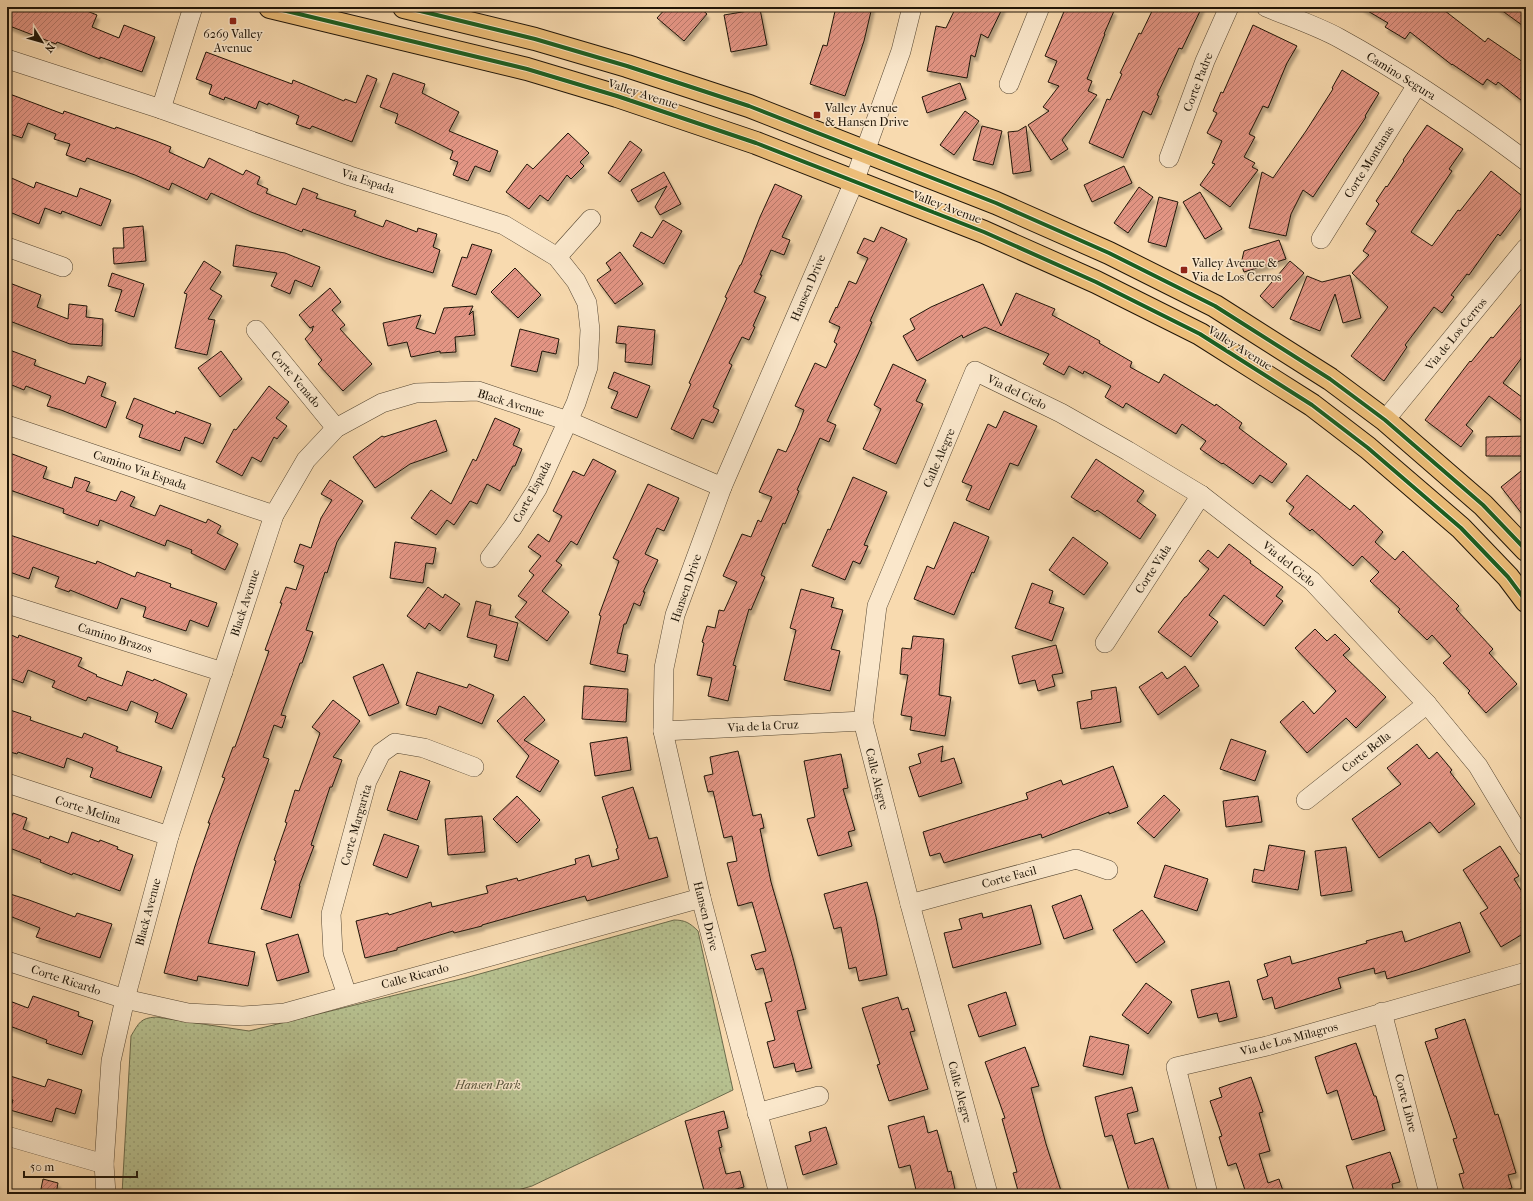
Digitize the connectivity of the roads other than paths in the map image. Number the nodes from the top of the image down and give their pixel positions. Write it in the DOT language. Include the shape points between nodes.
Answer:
graph roads {
  1 [pos="193,7"];
  2 [pos="270,7"];
  3 [pos="404,7"];
  4 [pos="912,7"];
  5 [pos="1040,7"];
  6 [pos="1229,7"];
  7 [pos="1266,7"];
  8 [pos="7,59"];
  9 [pos="1010,84"];
  10 [pos="1417,85"];
  11 [pos="161,109"];
  12 [pos="865,152"];
  13 [pos="1169,158"];
  14 [pos="1526,160"];
  15 [pos="854,182"];
  16 [pos="591,219"];
  17 [pos="1321,239"];
  18 [pos="7,247"];
  19 [pos="1526,248"];
  20 [pos="557,257"];
  21 [pos="63,267"];
  22 [pos="256,330"];
  23 [pos="975,372"];
  24 [pos="1385,420"];
  25 [pos="568,421"];
  26 [pos="7,425"];
  27 [pos="336,428"];
  28 [pos="722,487"];
  29 [pos="1201,495"];
  30 [pos="274,515"];
  31 [pos="1526,550"];
  32 [pos="490,558"];
  33 [pos="1526,601"];
  34 [pos="7,604"];
  35 [pos="1105,643"];
  36 [pos="223,672"];
  37 [pos="1427,704"];
  38 [pos="863,721"];
  39 [pos="663,731"];
  40 [pos="474,767"];
  41 [pos="7,783"];
  42 [pos="1306,800"];
  43 [pos="169,836"];
  44 [pos="1526,846"];
  45 [pos="1108,870"];
  46 [pos="701,898"];
  47 [pos="910,904"];
  48 [pos="7,961"];
  49 [pos="1526,972"];
  50 [pos="348,995"];
  51 [pos="125,999"];
  52 [pos="1382,1012"];
  53 [pos="819,1096"];
  54 [pos="757,1113"];
  55 [pos="7,1136"];
  56 [pos="104,1164"];
  57 [pos="106,1194"];
  58 [pos="779,1194"];
  59 [pos="988,1194"];
  60 [pos="1208,1194"];
  61 [pos="1429,1194"];
  1 -- 11 [label="street"];
  2 -- 15 [label="main road, Valley Avenue" via="527,69 756,143"];
  3 -- 12 [label="main road, Valley Avenue" via="535,39 627,66 750,106"];
  4 -- 12 [label="street, Hansen Drive" via="901,51"];
  5 -- 9 [label="street"];
  6 -- 13 [label="street, Corte Padre"];
  7 -- 10 [label="street, Camino Segura" via="1338,37"];
  8 -- 11 [label="street, Via Espada"];
  10 -- 14 [label="street, Camino Segura"];
  10 -- 17 [label="street, Corte Montanas"];
  11 -- 20 [label="street, Via Espada" via="350,176 504,225"];
  12 -- 15 [label="street, Hansen Drive"];
  12 -- 24 [label="main road, Valley Avenue" via="1003,206 1109,253 1215,306 1330,379"];
  15 -- 28 [label="street, Hansen Drive"];
  15 -- 33 [label="main road, Valley Avenue" via="984,232 1096,282 1200,334 1312,405 1368,448 1461,528 1508,577"];
  16 -- 20 [label="street"];
  18 -- 21 [label="street"];
  19 -- 24 [label="street, Via de Los Cerros"];
  20 -- 25 [label="street, Via Espada" via="576,281 587,303 590,330 588,367"];
  22 -- 27 [label="street, Corte Venado"];
  23 -- 29 [label="street, Via del Cielo" via="1061,413"];
  23 -- 38 [label="street, Calle Alegre" via="877,606"];
  24 -- 31 [label="main road, Valley Avenue" via="1483,505"];
  25 -- 27 [label="street, Black Avenue" via="478,391 416,393 382,403"];
  25 -- 28 [label="street, Black Avenue"];
  25 -- 32 [label="street, Corte Espada" via="536,489 514,527"];
  26 -- 30 [label="street, Camino Via Espada"];
  27 -- 30 [label="street, Black Avenue" via="306,460"];
  28 -- 39 [label="street, Hansen Drive" via="676,615 664,668"];
  29 -- 35 [label="street, Corte Vida"];
  29 -- 37 [label="street, Via del Cielo" via="1312,581"];
  30 -- 36 [label="street, Black Avenue"];
  34 -- 36 [label="street, Camino Brazos"];
  36 -- 43 [label="street, Black Avenue"];
  37 -- 42 [label="street, Corte Bella"];
  37 -- 44 [label="street, Via del Cielo" via="1478,766"];
  38 -- 39 [label="street, Via de la Cruz"];
  38 -- 47 [label="street, Calle Alegre"];
  39 -- 46 [label="street, Hansen Drive"];
  40 -- 50 [label="street, Corte Margarita" via="424,748 395,743 381,753 368,781 331,914 333,953"];
  41 -- 43 [label="street, Corte Melina"];
  43 -- 51 [label="street, Black Avenue"];
  45 -- 47 [label="street, Corte Facil" via="1076,859"];
  46 -- 50 [label="street, Calle Ricardo"];
  46 -- 54 [label="street, Hansen Drive"];
  47 -- 59 [label="street, Calle Alegre"];
  48 -- 51 [label="street, Corte Ricardo"];
  49 -- 52 [label="street, Via de Los Milagros"];
  50 -- 51 [label="street, Calle Ricardo" via="285,1013 243,1016 188,1013"];
  51 -- 56 [label="street, Black Avenue" via="111,1061"];
  52 -- 60 [label="street, Via de Los Milagros" via="1267,1046 1176,1067"];
  52 -- 61 [label="street, Corte Libre"];
  53 -- 54 [label="street"];
  54 -- 58 [label="street, Hansen Drive"];
  55 -- 56 [label="street"];
  56 -- 57 [label="street, Black Avenue"];
}
